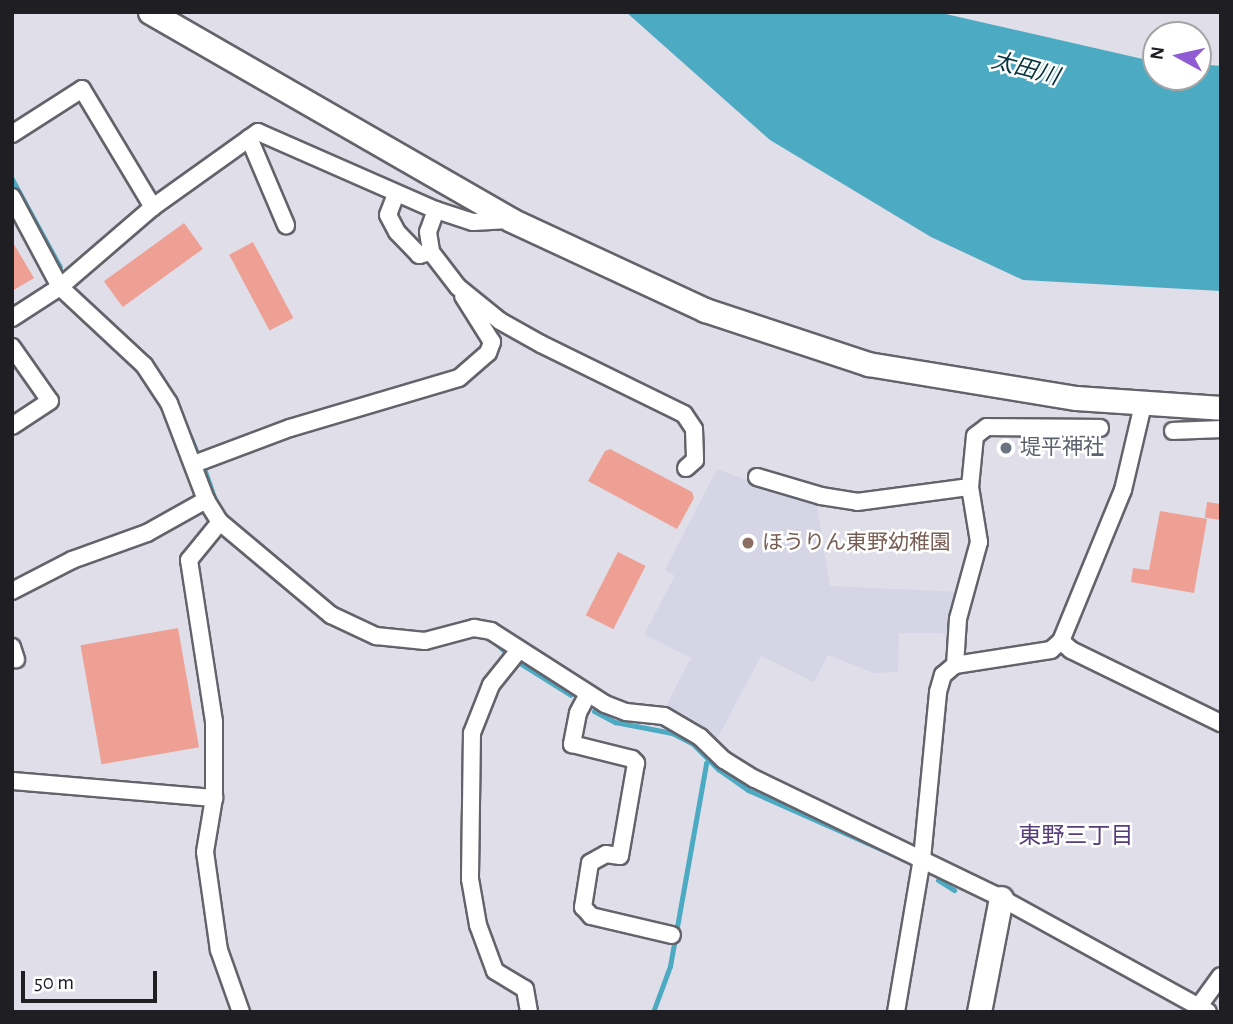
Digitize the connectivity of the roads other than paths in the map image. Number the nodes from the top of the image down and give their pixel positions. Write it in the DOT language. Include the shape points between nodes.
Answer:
graph roads {
  1 [pos="150,12"];
  2 [pos="12,134"];
  3 [pos="249,138"];
  4 [pos="396,194"];
  5 [pos="12,197"];
  6 [pos="153,207"];
  7 [pos="436,210"];
  8 [pos="512,220"];
  9 [pos="286,225"];
  10 [pos="431,252"];
  11 [pos="60,287"];
  12 [pos="458,287"];
  13 [pos="12,318"];
  14 [pos="12,347"];
  15 [pos="1143,405"];
  16 [pos="1221,408"];
  17 [pos="1033,419"];
  18 [pos="1059,425"];
  19 [pos="12,426"];
  20 [pos="1100,428"];
  21 [pos="1221,429"];
  22 [pos="1173,431"];
  23 [pos="194,464"];
  24 [pos="686,468"];
  25 [pos="757,477"];
  26 [pos="970,487"];
  27 [pos="206,500"];
  28 [pos="220,522"];
  29 [pos="12,591"];
  30 [pos="1061,641"];
  31 [pos="519,650"];
  32 [pos="955,664"];
  33 [pos="588,694"];
  34 [pos="1221,723"];
  35 [pos="12,781"];
  36 [pos="214,798"];
  37 [pos="922,859"];
  38 [pos="1001,898"];
  39 [pos="672,935"];
  40 [pos="1221,976"];
  41 [pos="1204,1009"];
  42 [pos="241,1012"];
  43 [pos="529,1012"];
  44 [pos="895,1012"];
  45 [pos="979,1012"];
  1 -- 8 [label="street"];
  2 -- 6 [label="street" via="82,89"];
  3 -- 4 [label="street" via="258,132"];
  3 -- 6 [label="street"];
  3 -- 9 [label="street"];
  4 -- 7 [label="street"];
  4 -- 10 [label="street" via="388,215 397,232 419,255"];
  5 -- 11 [label="street"];
  6 -- 11 [label="street"];
  7 -- 8 [label="street" via="473,222"];
  7 -- 10 [label="street" via="428,232"];
  8 -- 15 [label="street" via="705,310 869,364"];
  10 -- 12 [label="street"];
  11 -- 13 [label="street"];
  11 -- 23 [label="street" via="144,365 169,403"];
  12 -- 23 [label="street" via="492,342 488,353 459,378 289,428"];
  12 -- 24 [label="street" via="500,321 684,414 694,429 695,460"];
  14 -- 19 [label="street" via="50,401"];
  15 -- 16 [label="street"];
  15 -- 30 [label="street" via="1123,490"];
  17 -- 18 [label="street"];
  18 -- 20 [label="street"];
  18 -- 26 [label="street" via="1040,430 986,427 975,436"];
  21 -- 22 [label="street"];
  23 -- 27 [label="street"];
  25 -- 26 [label="street" via="857,502"];
  26 -- 32 [label="street" via="979,542 958,619"];
  27 -- 28 [label="street"];
  27 -- 29 [label="street" via="147,533 72,560"];
  28 -- 31 [label="street" via="331,614 376,636 425,641 474,628 491,631"];
  28 -- 36 [label="street" via="189,561 214,722"];
  30 -- 32 [label="street" via="1051,650"];
  30 -- 34 [label="street" via="1070,650"];
  31 -- 33 [label="street"];
  31 -- 43 [label="street" via="491,685 472,733 470,878 478,925 495,971 526,989"];
  32 -- 37 [label="street" via="943,675 938,692"];
  33 -- 37 [label="street" via="626,712 664,716 755,779"];
  33 -- 39 [label="street" via="578,713 572,744 636,763 620,856 606,854 590,863 583,907 591,916"];
  35 -- 36 [label="street"];
  36 -- 42 [label="street" via="205,852 219,950"];
  37 -- 38 [label="street"];
  37 -- 44 [label="street"];
  38 -- 41 [label="street"];
  38 -- 45 [label="street"];
  40 -- 41 [label="street"];
}
